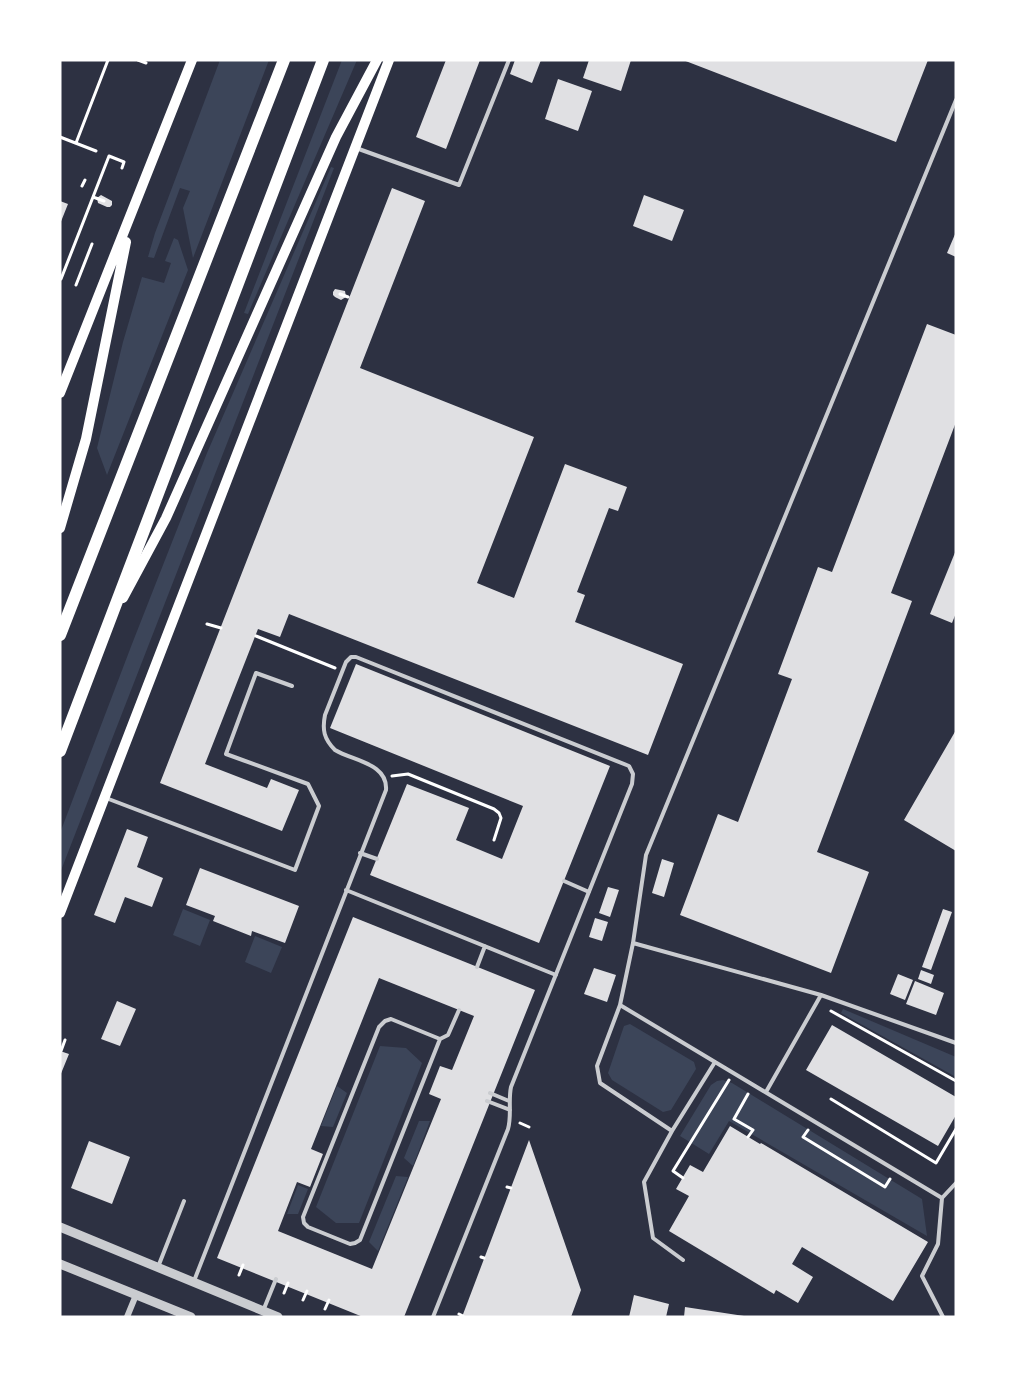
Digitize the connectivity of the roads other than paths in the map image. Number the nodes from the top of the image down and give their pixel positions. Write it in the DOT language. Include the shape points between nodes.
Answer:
graph roads {
  1 [pos="192,60"];
  2 [pos="284,60"];
  3 [pos="324,60"];
  4 [pos="377,60"];
  5 [pos="389,60"];
  6 [pos="508,60"];
  7 [pos="956,100"];
  8 [pos="356,147"];
  9 [pos="131,216"];
  10 [pos="61,387"];
  11 [pos="60,528"];
  12 [pos="105,633"];
  13 [pos="60,635"];
  14 [pos="292,686"];
  15 [pos="60,751"];
  16 [pos="105,797"];
  17 [pos="360,853"];
  18 [pos="376,859"];
  19 [pos="564,881"];
  20 [pos="346,890"];
  21 [pos="590,892"];
  22 [pos="60,913"];
  23 [pos="633,943"];
  24 [pos="485,946"];
  25 [pos="477,967"];
  26 [pos="556,975"];
  27 [pos="821,995"];
  28 [pos="620,1005"];
  29 [pos="459,1010"];
  30 [pos="440,1039"];
  31 [pos="956,1043"];
  32 [pos="715,1062"];
  33 [pos="766,1092"];
  34 [pos="490,1093"];
  35 [pos="487,1101"];
  36 [pos="509,1101"];
  37 [pos="510,1110"];
  38 [pos="672,1131"];
  39 [pos="956,1183"];
  40 [pos="942,1198"];
  41 [pos="184,1202"];
  42 [pos="60,1227"];
  43 [pos="682,1260"];
  44 [pos="60,1264"];
  45 [pos="158,1267"];
  46 [pos="276,1279"];
  47 [pos="194,1282"];
  48 [pos="136,1295"];
  49 [pos="263,1311"];
  50 [pos="127,1317"];
  51 [pos="191,1317"];
  52 [pos="278,1317"];
  53 [pos="433,1317"];
  54 [pos="943,1317"];
  1 -- 9 [label="main road"];
  2 -- 13 [label="main road"];
  3 -- 12 [label="main road"];
  4 -- 12 [label="main road" via="336,137 166,518"];
  5 -- 8 [label="main road"];
  6 -- 8 [label="lane" via="459,185"];
  7 -- 23 [label="lane" via="646,855"];
  8 -- 16 [label="main road"];
  9 -- 10 [label="main road"];
  9 -- 11 [label="main road" via="86,439"];
  12 -- 15 [label="main road"];
  14 -- 16 [label="lane" via="256,673 226,754 308,784 319,806 295,870"];
  16 -- 22 [label="main road"];
  17 -- 18 [label="lane"];
  17 -- 20 [label="lane"];
  17 -- 21 [label="lane" via="386,790 385,778 378,769 334,750 325,738 323,724 342,671 348,659 356,657 629,766 632,784"];
  19 -- 21 [label="lane"];
  20 -- 24 [label="lane"];
  20 -- 47 [label="lane"];
  21 -- 26 [label="lane"];
  23 -- 27 [label="lane"];
  23 -- 28 [label="lane"];
  24 -- 25 [label="lane"];
  24 -- 26 [label="lane"];
  26 -- 36 [label="lane"];
  27 -- 31 [label="lane"];
  27 -- 33 [label="lane"];
  28 -- 32 [label="lane"];
  28 -- 38 [label="lane" via="597,1066 600,1083"];
  29 -- 30 [label="lane" via="451,1032"];
  30 -- 30 [label="lane" via="391,1019 382,1023 303,1217 308,1227 350,1244 360,1240"];
  32 -- 33 [label="lane"];
  32 -- 38 [label="lane"];
  33 -- 40 [label="lane"];
  34 -- 36 [label="lane"];
  35 -- 37 [label="lane"];
  36 -- 37 [label="lane"];
  37 -- 53 [label="lane" via="508,1129"];
  38 -- 43 [label="lane" via="644,1182 653,1238"];
  39 -- 40 [label="lane"];
  40 -- 54 [label="lane" via="938,1244 922,1276"];
  41 -- 45 [label="lane"];
  42 -- 45 [label="street"];
  44 -- 48 [label="street"];
  45 -- 47 [label="street"];
  46 -- 49 [label="lane"];
  47 -- 49 [label="street"];
  48 -- 50 [label="street"];
  48 -- 51 [label="street"];
  49 -- 52 [label="street"];
}
